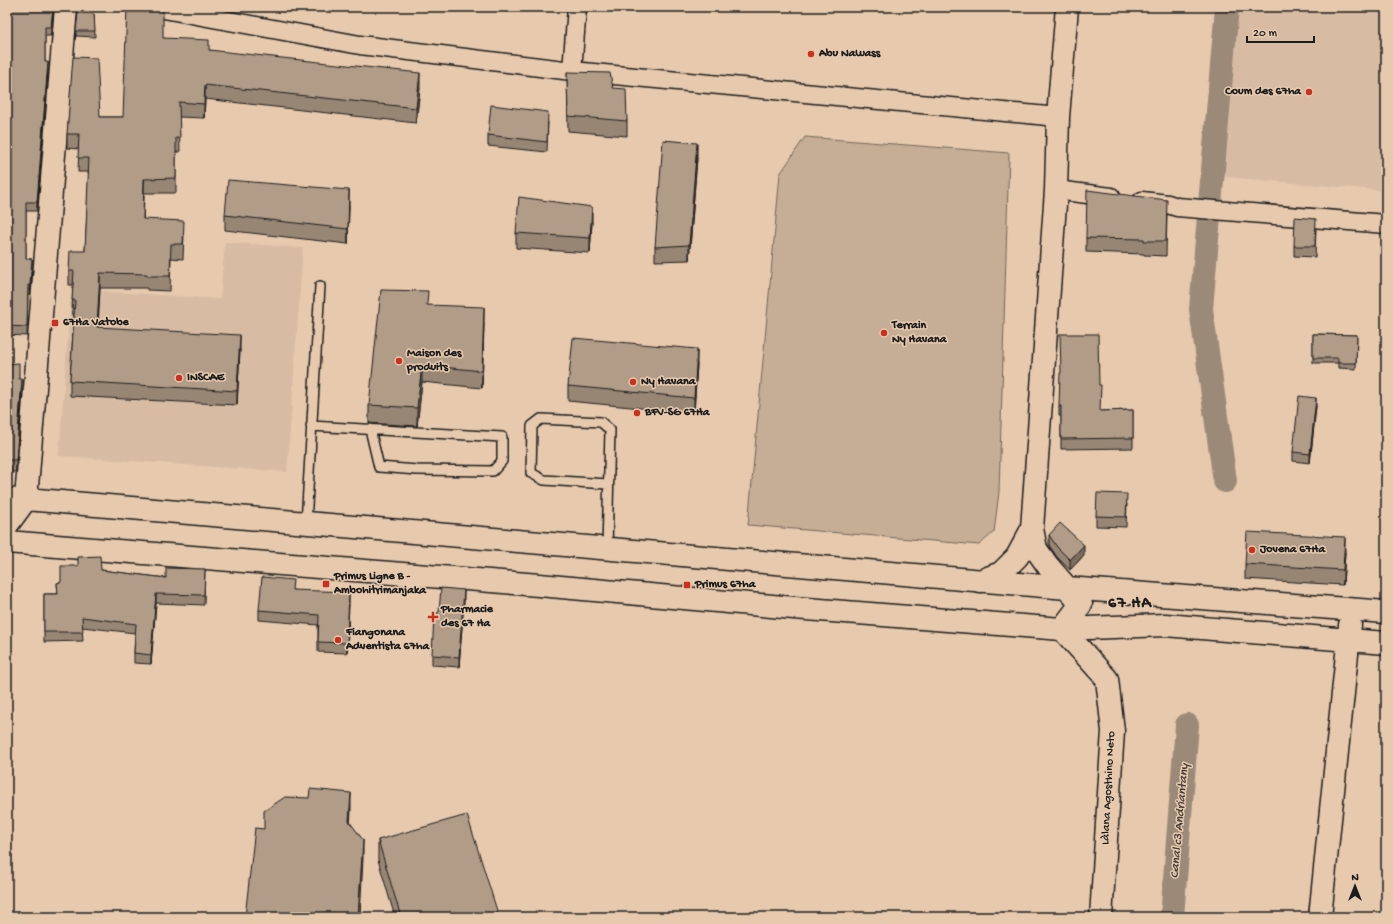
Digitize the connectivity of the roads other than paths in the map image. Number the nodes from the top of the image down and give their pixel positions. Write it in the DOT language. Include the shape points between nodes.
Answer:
graph roads {
  1 [pos="66,7"];
  2 [pos="153,7"];
  3 [pos="577,7"];
  4 [pos="1067,7"];
  5 [pos="572,71"];
  6 [pos="1058,117"];
  7 [pos="1056,190"];
  8 [pos="1386,224"];
  9 [pos="320,286"];
  10 [pos="312,426"];
  11 [pos="370,429"];
  12 [pos="608,484"];
  13 [pos="16,499"];
  14 [pos="306,523"];
  15 [pos="7,525"];
  16 [pos="1032,529"];
  17 [pos="7,542"];
  18 [pos="607,549"];
  19 [pos="980,581"];
  20 [pos="1067,588"];
  21 [pos="1351,610"];
  22 [pos="1386,612"];
  23 [pos="1062,629"];
  24 [pos="1349,640"];
  25 [pos="1386,643"];
  26 [pos="1101,917"];
  27 [pos="1320,917"];
  1 -- 13 [label="street"];
  2 -- 5 [label="street" via="360,46"];
  3 -- 5 [label="street"];
  4 -- 6 [label="street"];
  5 -- 6 [label="street"];
  6 -- 7 [label="street"];
  7 -- 8 [label="street" via="1177,207"];
  7 -- 16 [label="street"];
  9 -- 10 [label="lane"];
  10 -- 11 [label="lane"];
  10 -- 14 [label="lane"];
  11 -- 11 [label="lane" via="502,438 502,461 492,471 417,470 379,466"];
  12 -- 12 [label="lane" via="610,430 601,422 541,418 532,426 531,473 544,480"];
  12 -- 18 [label="lane"];
  13 -- 14 [label="street"];
  13 -- 15 [label="street"];
  14 -- 18 [label="street"];
  16 -- 19 [label="street" via="1017,557 1001,573"];
  16 -- 20 [label="street" via="1036,549"];
  17 -- 23 [label="street"];
  18 -- 19 [label="street"];
  19 -- 20 [label="street"];
  20 -- 21 [label="street"];
  20 -- 23 [label="street" via="1081,604"];
  21 -- 22 [label="street"];
  21 -- 24 [label="street"];
  23 -- 24 [label="street" via="1165,626"];
  23 -- 26 [label="street, Làlana Agosthino Neto" via="1107,679 1113,731"];
  24 -- 25 [label="street"];
  24 -- 27 [label="street"];
}
